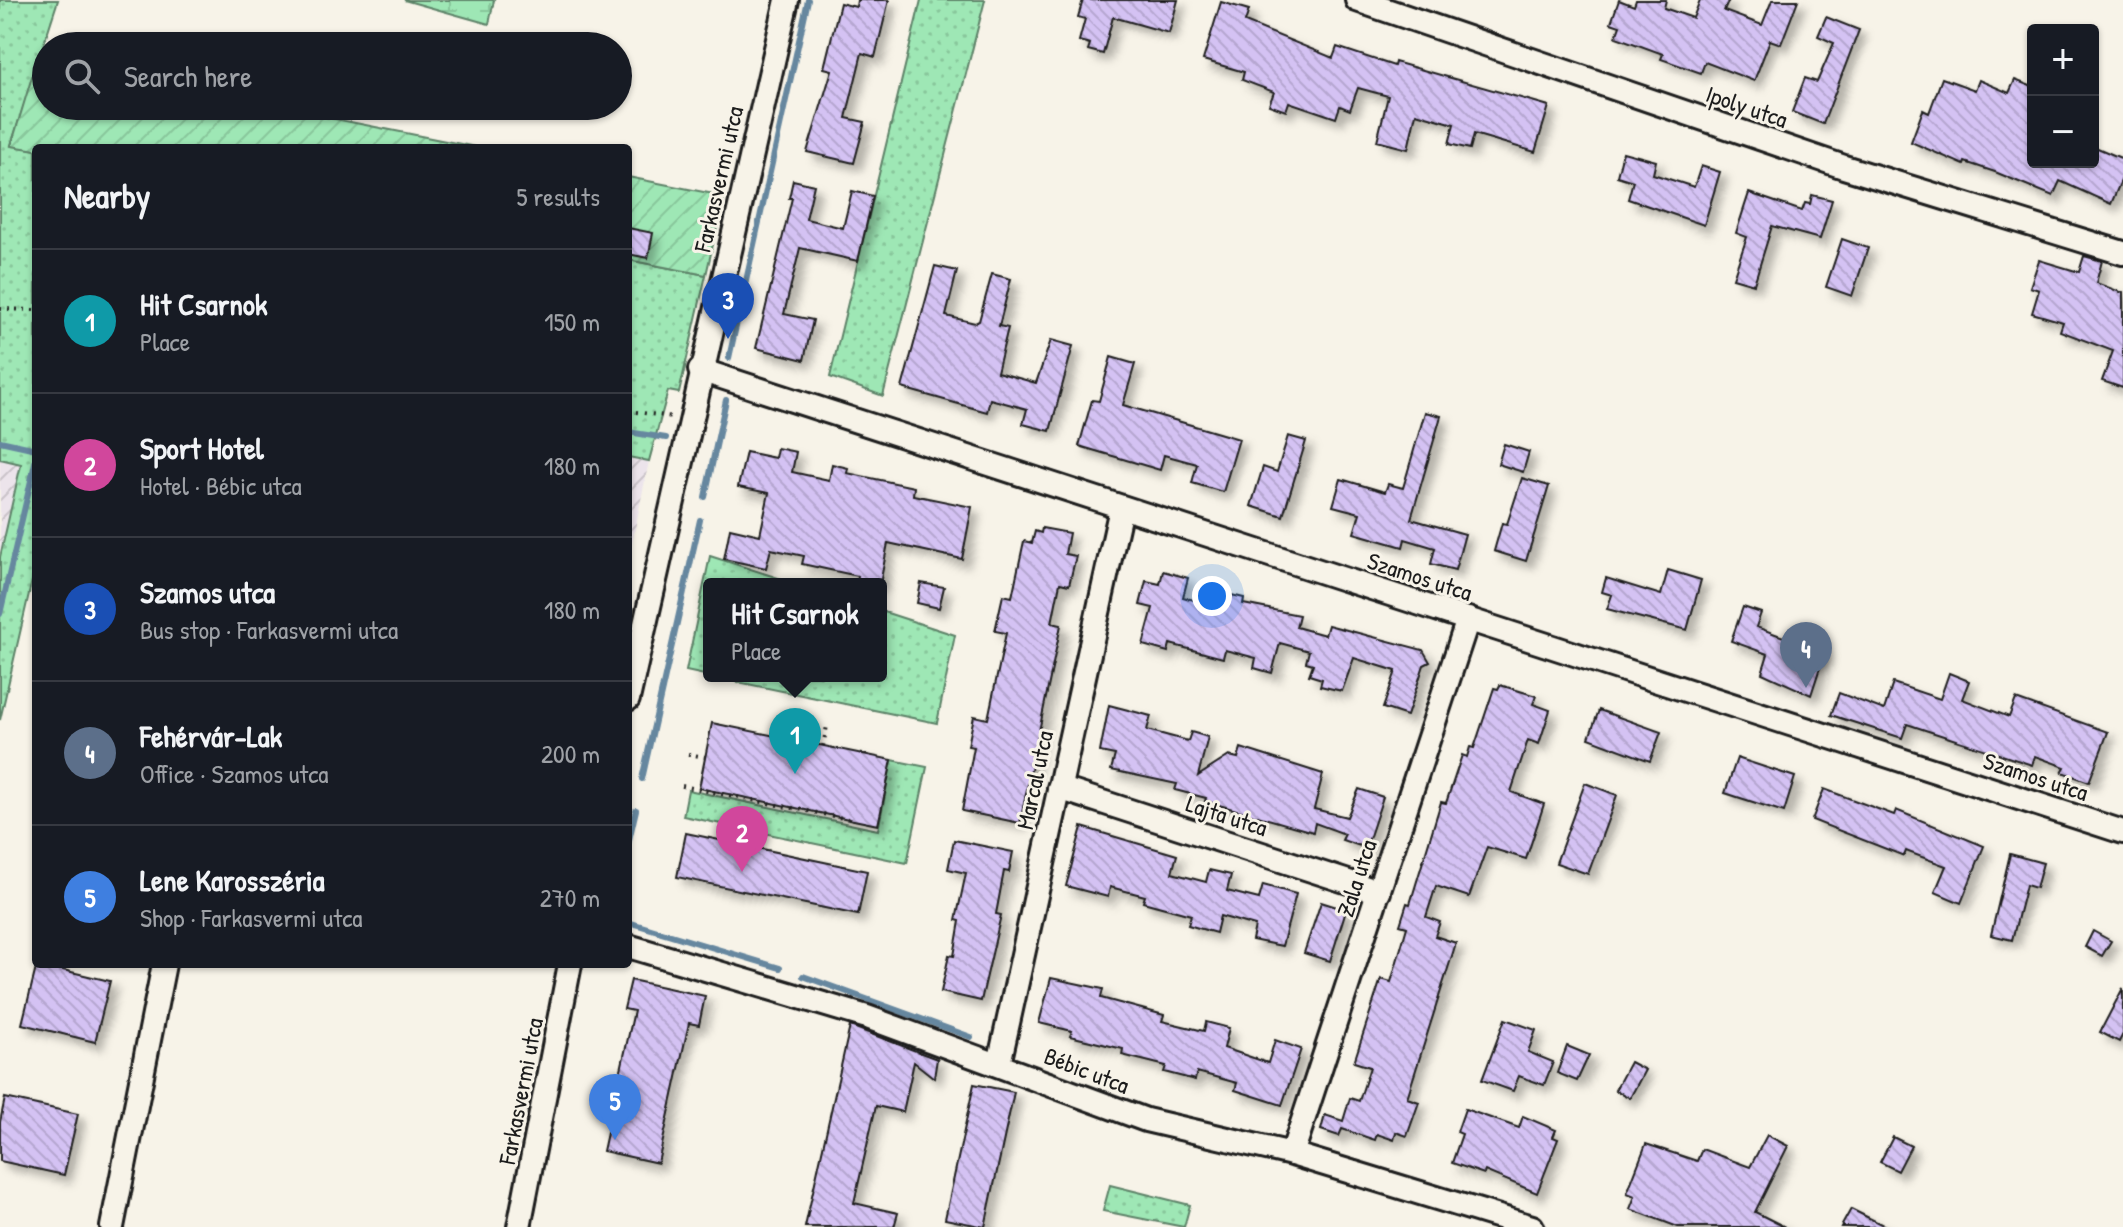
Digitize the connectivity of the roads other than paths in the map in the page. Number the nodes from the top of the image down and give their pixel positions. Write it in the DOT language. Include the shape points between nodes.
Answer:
graph roads {
  1 [pos="787,0"];
  2 [pos="1357,0"];
  3 [pos="2123,253"];
  4 [pos="700,370"];
  5 [pos="1121,508"];
  6 [pos="1468,619"];
  7 [pos="632,677"];
  8 [pos="1059,788"];
  9 [pos="2123,832"];
  10 [pos="1379,892"];
  11 [pos="632,947"];
  12 [pos="163,968"];
  13 [pos="569,968"];
  14 [pos="999,1064"];
  15 [pos="1292,1154"];
  16 [pos="112,1227"];
  17 [pos="519,1227"];
  18 [pos="1532,1227"];
  1 -- 4 [label="street, Farkasvermi utca"];
  2 -- 3 [label="street, Ipoly utca" via="1833,163"];
  4 -- 5 [label="street, Szamos utca"];
  4 -- 7 [label="street, Farkasvermi utca"];
  5 -- 6 [label="street, Szamos utca"];
  5 -- 8 [label="street, Marcal utca"];
  6 -- 9 [label="street, Szamos utca"];
  6 -- 10 [label="street, Zala utca"];
  8 -- 10 [label="street, Lajta utca"];
  8 -- 14 [label="street, Marcal utca"];
  10 -- 15 [label="street, Zala utca"];
  11 -- 14 [label="street, Bébic utca" via="867,1017"];
  12 -- 16 [label="street"];
  13 -- 17 [label="street, Farkasvermi utca"];
  14 -- 15 [label="street, Bébic utca" via="1146,1120"];
  15 -- 18 [label="street, Bébic utca"];
}
